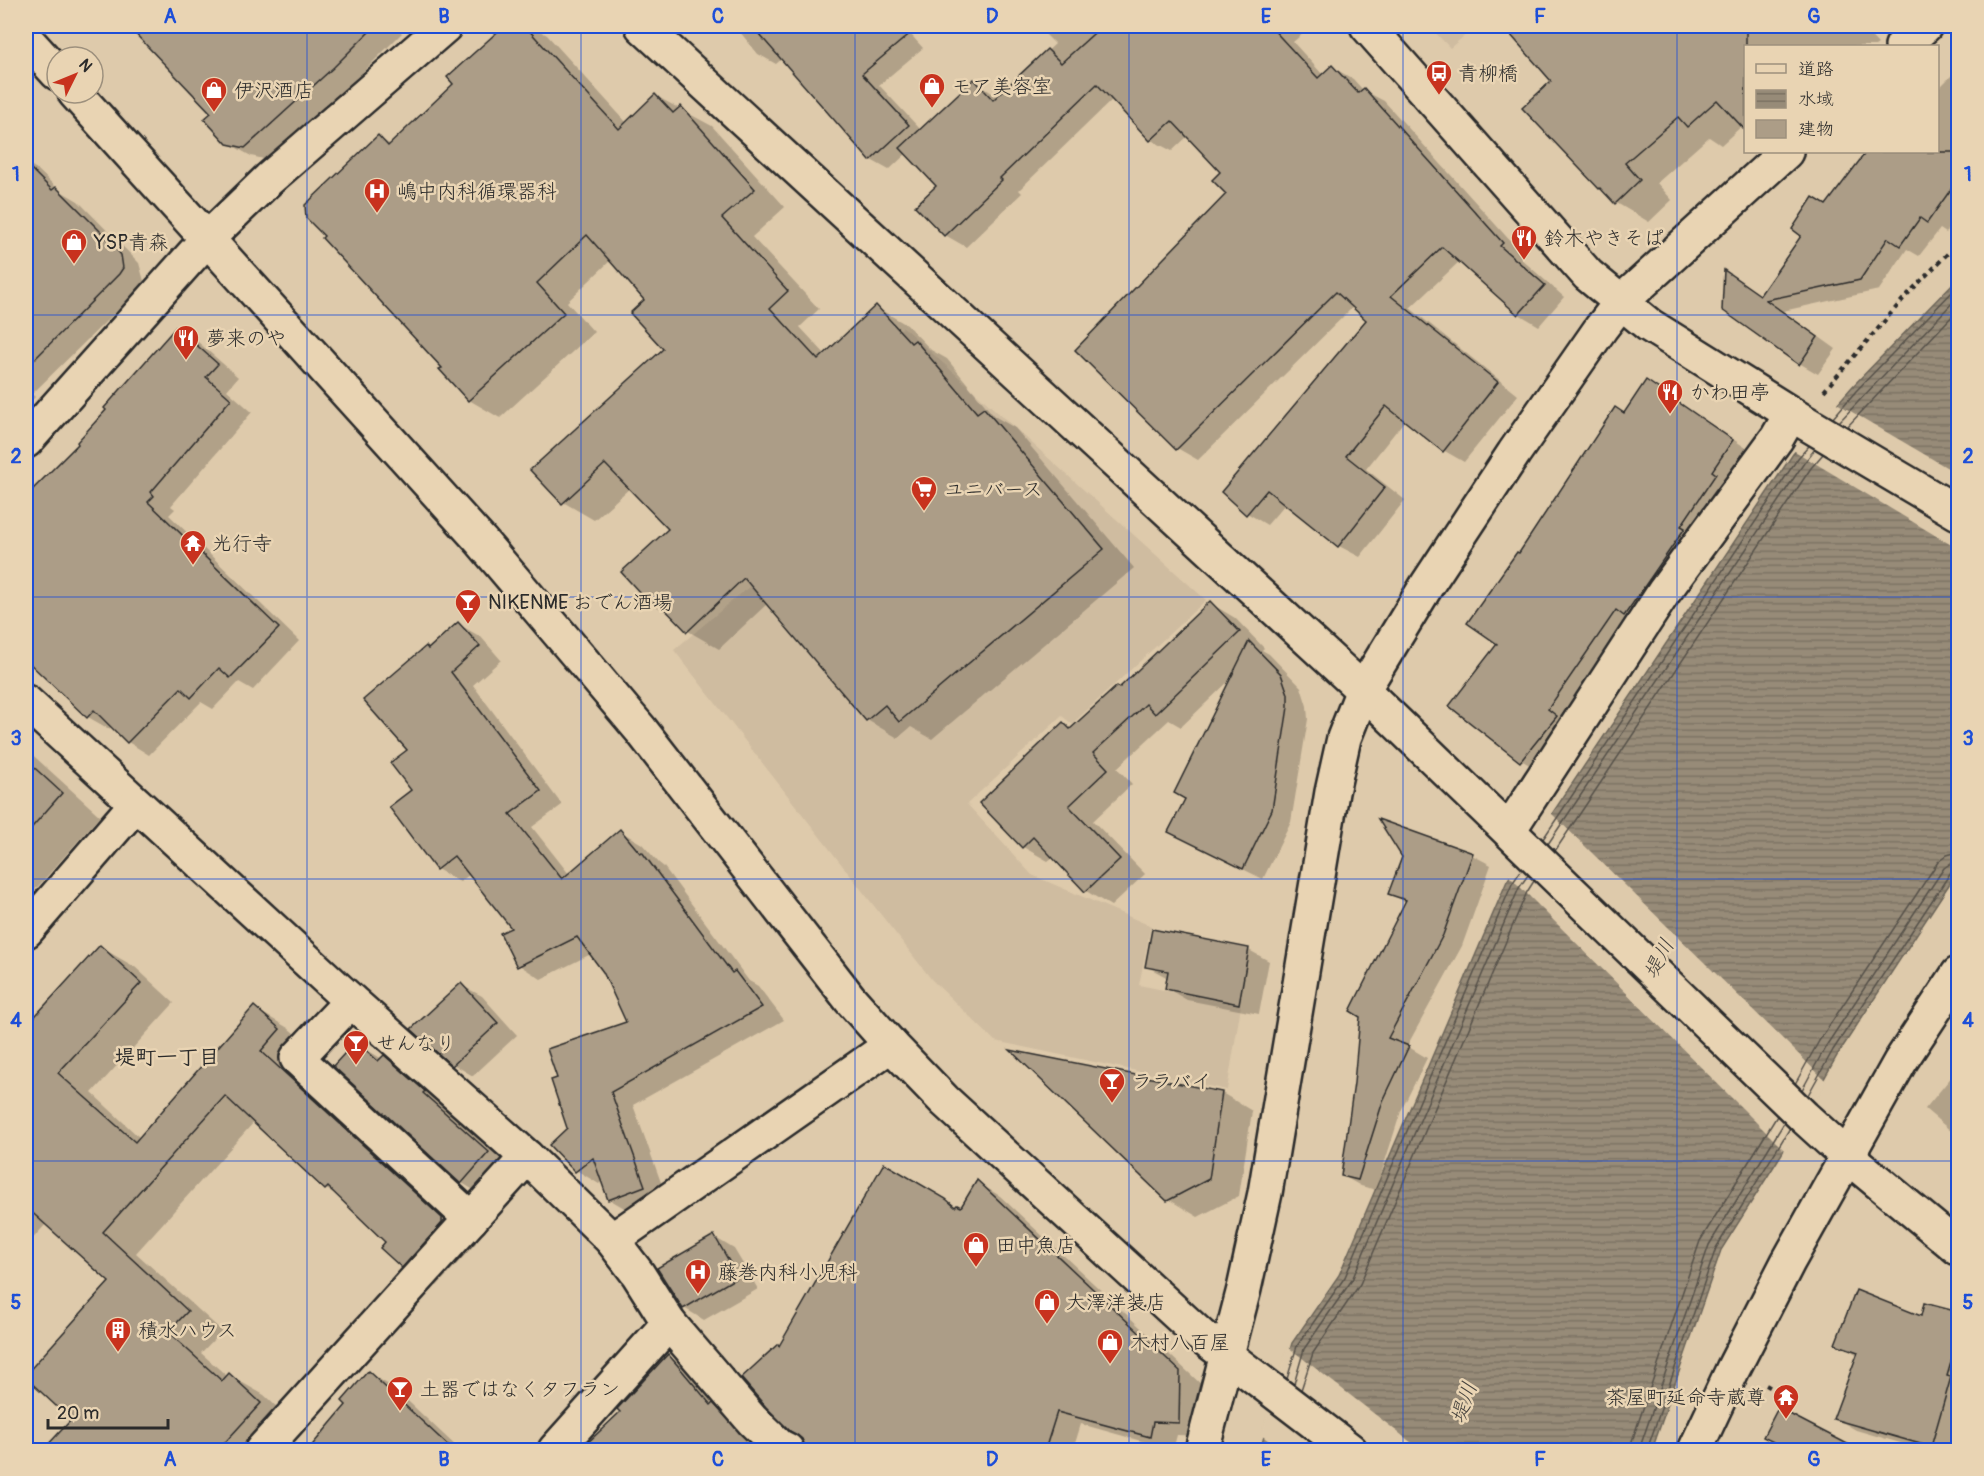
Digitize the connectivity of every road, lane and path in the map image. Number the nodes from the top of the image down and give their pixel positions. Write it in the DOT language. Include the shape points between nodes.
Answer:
graph roads {
  1 [pos="445,26"];
  2 [pos="642,26"];
  3 [pos="1367,26"];
  4 [pos="1925,26"];
  5 [pos="26,39"];
  6 [pos="1903,45"];
  7 [pos="45,60"];
  8 [pos="86,105"];
  9 [pos="1785,153"];
  10 [pos="207,239"];
  11 [pos="1959,243"];
  12 [pos="1621,302"];
  13 [pos="1805,412"];
  14 [pos="26,441"];
  15 [pos="1959,513"];
  16 [pos="1363,690"];
  17 [pos="26,702"];
  18 [pos="136,804"];
  19 [pos="1514,834"];
  20 [pos="26,931"];
  21 [pos="1959,974"];
  22 [pos="351,1001"];
  23 [pos="1950,1009"];
  24 [pos="891,1045"];
  25 [pos="1847,1156"];
  26 [pos="526,1157"];
  27 [pos="471,1219"];
  28 [pos="612,1240"];
  29 [pos="1959,1248"];
  30 [pos="669,1323"];
  31 [pos="1226,1356"];
  32 [pos="262,1450"];
  33 [pos="555,1450"];
  34 [pos="787,1450"];
  35 [pos="1202,1450"];
  36 [pos="1350,1450"];
  37 [pos="1695,1450"];
  1 -- 10 [label="street" via="269,179"];
  2 -- 16 [label="street"];
  3 -- 12 [label="street" via="1588,275"];
  4 -- 6 [label="street"];
  5 -- 7 [label="street"];
  8 -- 10 [label="street"];
  9 -- 12 [label="street"];
  10 -- 14 [label="street"];
  10 -- 24 [label="street" via="582,658 850,999"];
  11 -- 13 [label="path" via="1906,296"];
  12 -- 13 [label="street" via="1649,325"];
  12 -- 16 [label="street" via="1514,453"];
  13 -- 15 [label="street"];
  13 -- 19 [label="street" via="1777,438 1664,592"];
  16 -- 19 [label="street"];
  16 -- 31 [label="street" via="1344,738 1332,792 1269,1173"];
  17 -- 18 [label="street"];
  18 -- 20 [label="street"];
  18 -- 22 [label="street"];
  19 -- 25 [label="street"];
  21 -- 23 [label="street"];
  22 -- 26 [label="street"];
  22 -- 27 [label="street" via="297,1058"];
  23 -- 25 [label="street" via="1900,1062"];
  24 -- 28 [label="street"];
  24 -- 31 [label="street" via="953,1109"];
  25 -- 29 [label="street"];
  25 -- 37 [label="street" via="1783,1272"];
  26 -- 27 [label="street"];
  26 -- 28 [label="street"];
  27 -- 32 [label="street"];
  28 -- 30 [label="street"];
  30 -- 33 [label="street"];
  30 -- 34 [label="street" via="752,1420"];
  31 -- 35 [label="street"];
  31 -- 36 [label="street"];
}
